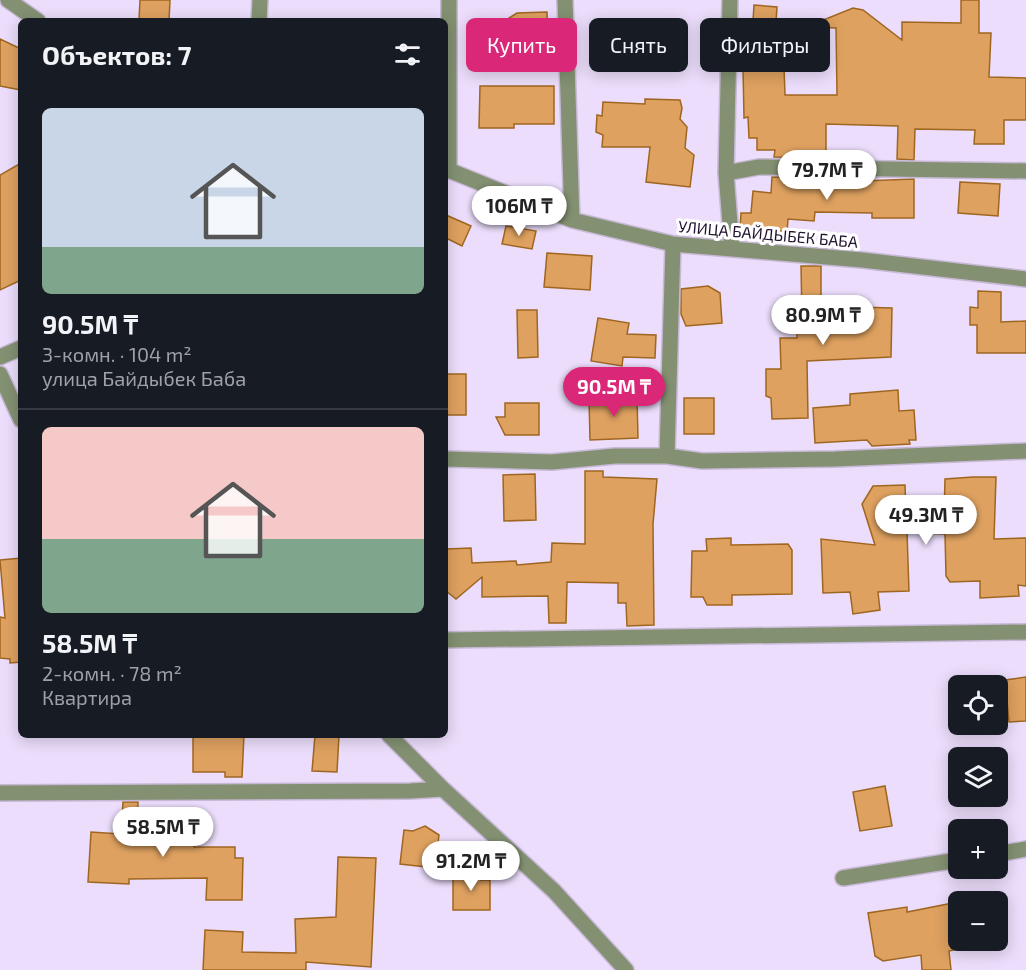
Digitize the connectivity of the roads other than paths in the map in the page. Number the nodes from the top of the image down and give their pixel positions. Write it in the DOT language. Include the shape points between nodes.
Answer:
graph roads {
  1 [pos="8,0"];
  2 [pos="31,0"];
  3 [pos="260,0"];
  4 [pos="449,0"];
  5 [pos="565,0"];
  6 [pos="730,0"];
  7 [pos="33,18"];
  8 [pos="34,18"];
  9 [pos="259,18"];
  10 [pos="448,85"];
  11 [pos="448,170"];
  12 [pos="1026,171"];
  13 [pos="726,173"];
  14 [pos="572,220"];
  15 [pos="673,244"];
  16 [pos="732,249"];
  17 [pos="1026,279"];
  18 [pos="18,349"];
  19 [pos="0,357"];
  20 [pos="0,374"];
  21 [pos="18,413"];
  22 [pos="1026,451"];
  23 [pos="667,456"];
  24 [pos="448,459"];
  25 [pos="1026,632"];
  26 [pos="448,640"];
  27 [pos="392,738"];
  28 [pos="442,789"];
  29 [pos="0,793"];
  30 [pos="1026,849"];
  31 [pos="1008,852"];
  32 [pos="948,862"];
  33 [pos="843,878"];
  34 [pos="626,970"];
  1 -- 7 [label="street"];
  2 -- 8 [label="street"];
  3 -- 9 [label="street"];
  4 -- 10 [label="street"];
  5 -- 14 [label="street"];
  6 -- 13 [label="street"];
  11 -- 14 [label="street, УЛИЦА БАЙДЫБЕК БАБА"];
  12 -- 13 [label="street" via="759,167"];
  13 -- 16 [label="street"];
  14 -- 15 [label="street, УЛИЦА БАЙДЫБЕК БАБА"];
  15 -- 16 [label="street, УЛИЦА БАЙДЫБЕК БАБА"];
  15 -- 23 [label="street"];
  16 -- 17 [label="street, УЛИЦА БАЙДЫБЕК БАБА"];
  18 -- 19 [label="street"];
  20 -- 21 [label="street"];
  22 -- 23 [label="street" via="702,461"];
  23 -- 24 [label="street" via="552,462"];
  25 -- 26 [label="street"];
  27 -- 28 [label="street"];
  28 -- 29 [label="street"];
  28 -- 34 [label="street" via="554,891"];
  30 -- 31 [label="street"];
  32 -- 33 [label="street"];
}
